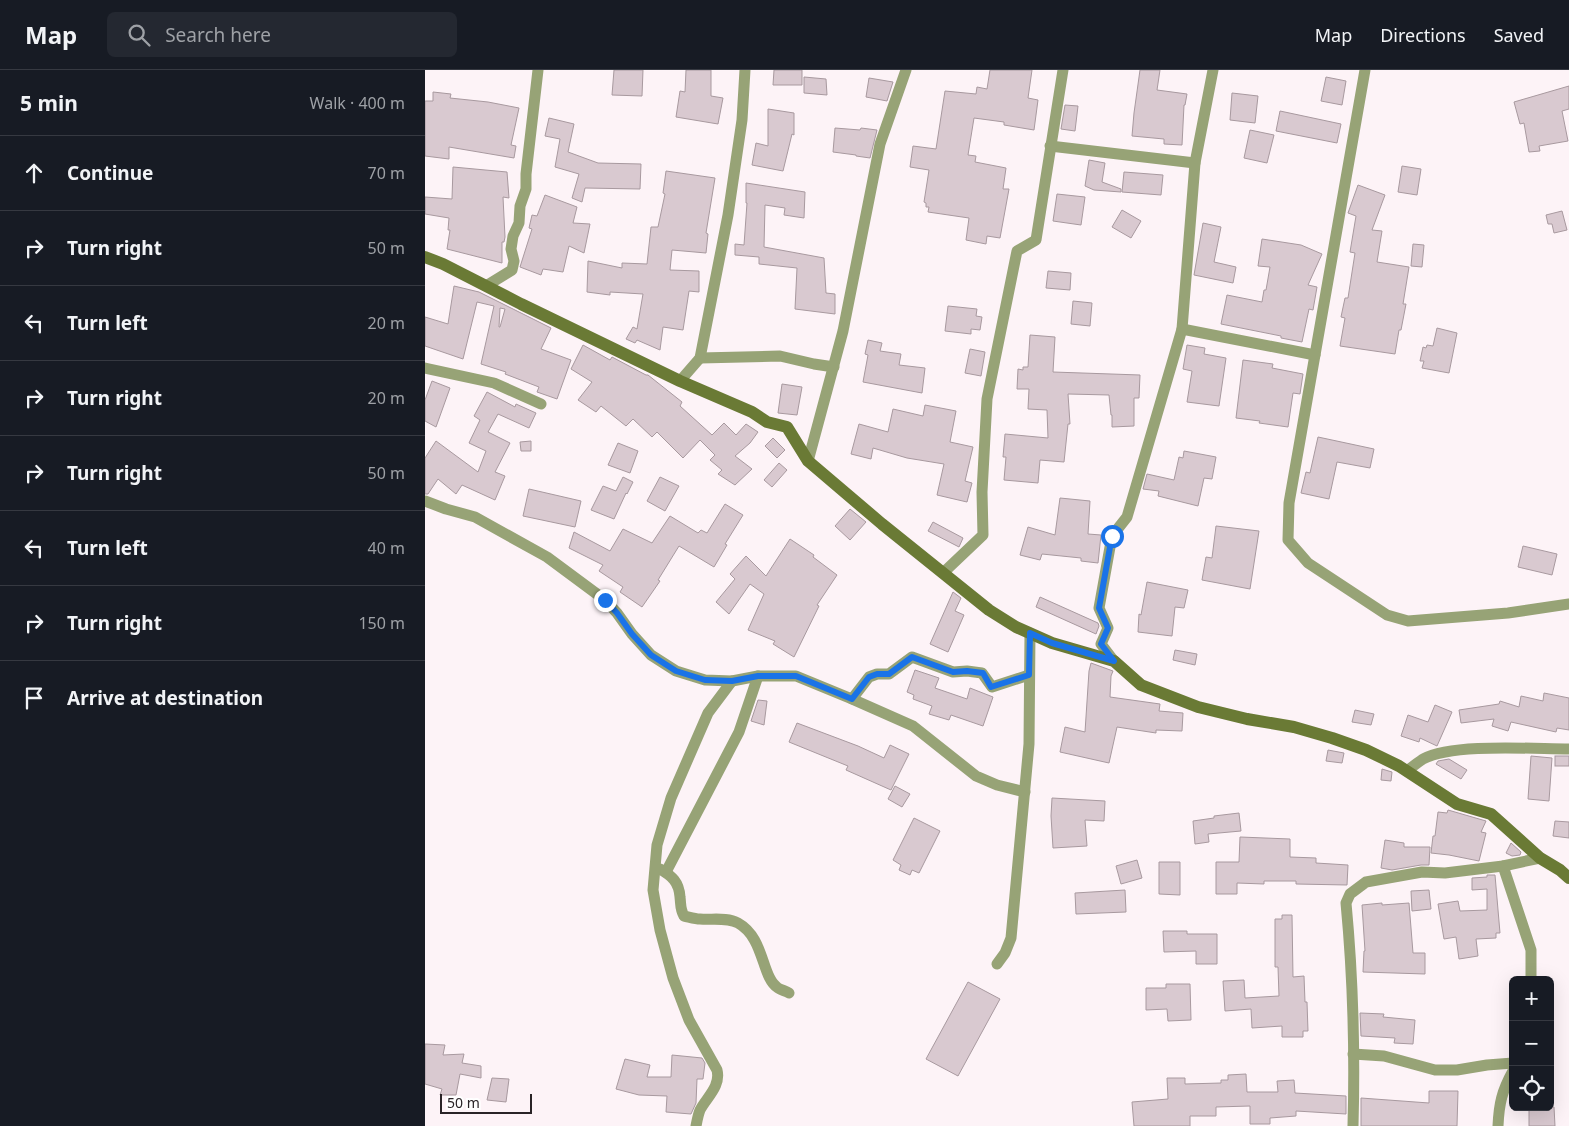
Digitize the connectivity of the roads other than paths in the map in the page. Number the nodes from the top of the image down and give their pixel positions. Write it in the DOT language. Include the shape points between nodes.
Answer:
graph roads {
  1 [pos="538,70"];
  2 [pos="745,70"];
  3 [pos="906,70"];
  4 [pos="1063,70"];
  5 [pos="1213,70"];
  6 [pos="1365,70"];
  7 [pos="1050,146"];
  8 [pos="1195,163"];
  9 [pos="425,257"];
  10 [pos="486,286"];
  11 [pos="1182,329"];
  12 [pos="1315,355"];
  13 [pos="700,358"];
  14 [pos="834,367"];
  15 [pos="425,368"];
  16 [pos="680,381"];
  17 [pos="541,404"];
  18 [pos="808,461"];
  19 [pos="425,501"];
  20 [pos="943,573"];
  21 [pos="1569,604"];
  22 [pos="1030,633"];
  23 [pos="1114,661"];
  24 [pos="1029,675"];
  25 [pos="758,676"];
  26 [pos="732,681"];
  27 [pos="852,699"];
  28 [pos="1569,749"];
  29 [pos="1407,771"];
  30 [pos="1025,792"];
  31 [pos="1540,858"];
  32 [pos="655,865"];
  33 [pos="1503,866"];
  34 [pos="666,872"];
  35 [pos="1569,878"];
  36 [pos="997,964"];
  37 [pos="1531,976"];
  38 [pos="789,993"];
  39 [pos="1353,1054"];
  40 [pos="1509,1063"];
  41 [pos="1509,1078"];
  42 [pos="697,1126"];
  43 [pos="1353,1126"];
  44 [pos="1498,1126"];
  1 -- 10 [label="street" via="526,189 511,248 512,270"];
  2 -- 13 [label="street" via="742,120 728,215"];
  3 -- 14 [label="street" via="880,144"];
  4 -- 7 [label="street"];
  5 -- 8 [label="street"];
  6 -- 12 [label="street"];
  7 -- 8 [label="street"];
  7 -- 20 [label="street" via="1035,240 1017,251 987,400 983,536"];
  8 -- 11 [label="street"];
  9 -- 10 [label="street"];
  10 -- 16 [label="street"];
  11 -- 12 [label="street"];
  11 -- 23 [label="street" via="1127,517 1112,536 1099,608 1108,628 1101,644"];
  12 -- 21 [label="street" via="1289,503 1288,540 1308,563 1387,616 1408,621 1508,613"];
  13 -- 14 [label="street" via="780,356"];
  13 -- 16 [label="street"];
  14 -- 18 [label="street"];
  15 -- 17 [label="street" via="493,383"];
  16 -- 18 [label="street" via="752,412 767,422 787,426"];
  18 -- 20 [label="street"];
  19 -- 26 [label="street" via="475,517 547,557 605,600 651,655 676,671 705,680"];
  20 -- 22 [label="street" via="989,610"];
  22 -- 23 [label="street" via="1052,643"];
  22 -- 24 [label="street"];
  23 -- 29 [label="street" via="1141,685 1171,698 1332,738 1366,750"];
  24 -- 27 [label="street" via="991,687 983,673 953,672 912,657 889,674 869,677"];
  24 -- 30 [label="street"];
  25 -- 26 [label="street"];
  25 -- 27 [label="street" via="796,676"];
  25 -- 34 [label="street" via="739,732"];
  26 -- 32 [label="street" via="708,713 671,798 657,845"];
  27 -- 30 [label="street" via="913,726 975,776"];
  28 -- 29 [label="street" via="1441,753 1423,759"];
  29 -- 31 [label="street" via="1457,804 1491,814"];
  30 -- 36 [label="street" via="1011,938"];
  31 -- 33 [label="street"];
  31 -- 35 [label="street"];
  32 -- 34 [label="street"];
  32 -- 42 [label="street" via="653,890 673,978 689,1020 719,1077 699,1112"];
  33 -- 37 [label="street" via="1531,950"];
  33 -- 39 [label="street" via="1389,877 1366,882 1350,894 1346,904"];
  34 -- 38 [label="street" via="677,884 680,910 685,916 737,922 749,930 760,948 771,979 777,988"];
  39 -- 40 [label="street" via="1384,1056 1435,1070"];
  39 -- 43 [label="street"];
  41 -- 44 [label="street" via="1499,1104"];
}
